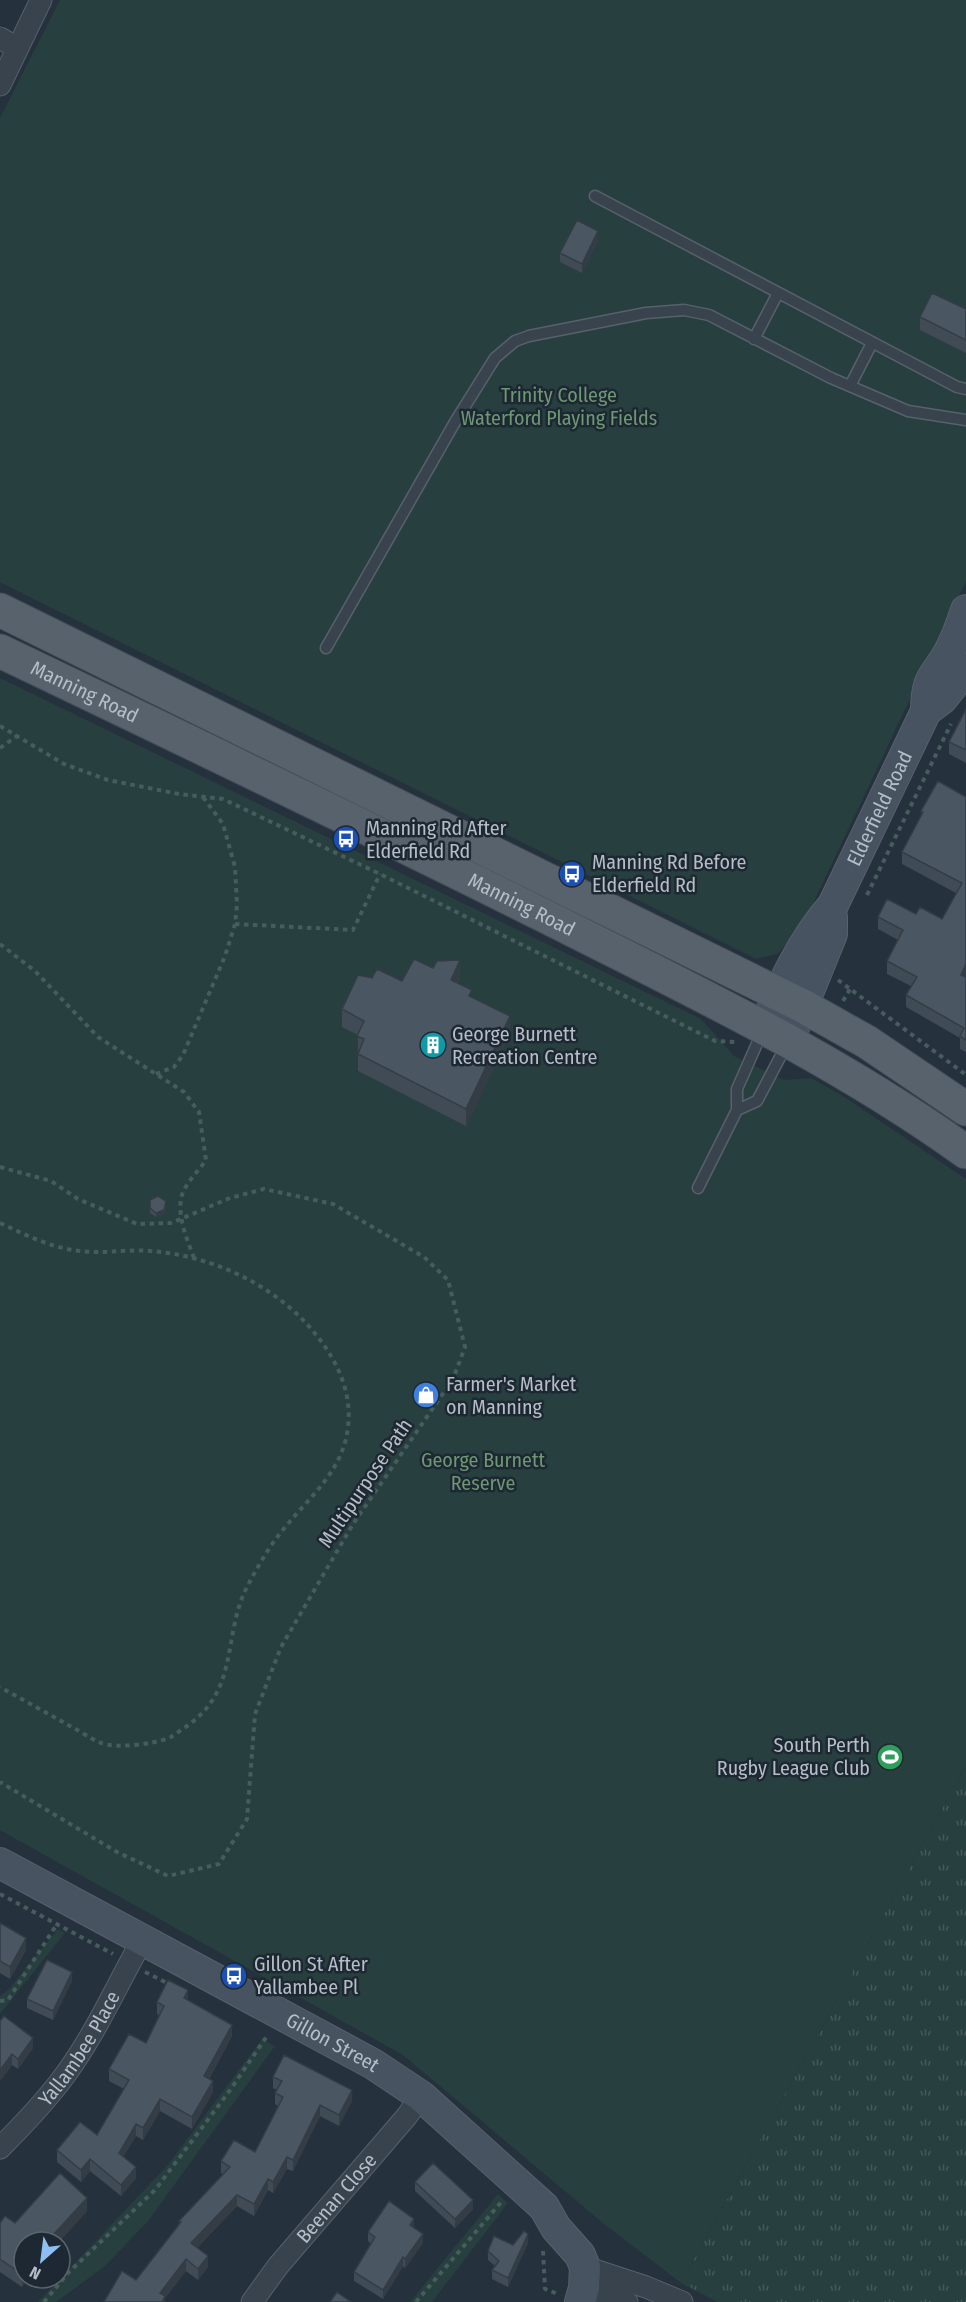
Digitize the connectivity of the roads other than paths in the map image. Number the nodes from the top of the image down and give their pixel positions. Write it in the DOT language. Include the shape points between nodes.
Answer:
graph roads {
  1 [pos="41,0"];
  2 [pos="9,43"];
  3 [pos="0,85"];
  4 [pos="595,196"];
  5 [pos="778,293"];
  6 [pos="754,339"];
  7 [pos="873,343"];
  8 [pos="850,386"];
  9 [pos="966,390"];
  10 [pos="966,420"];
  11 [pos="0,610"];
  12 [pos="966,610"];
  13 [pos="326,648"];
  14 [pos="0,651"];
  15 [pos="961,657"];
  16 [pos="791,1000"];
  17 [pos="765,1036"];
  18 [pos="966,1109"];
  19 [pos="737,1110"];
  20 [pos="966,1152"];
  21 [pos="698,1188"];
  22 [pos="0,1863"];
  23 [pos="143,1939"];
  24 [pos="421,2096"];
  25 [pos="0,2148"];
  26 [pos="593,2290"];
  27 [pos="252,2302"];
  28 [pos="682,2302"];
  1 -- 2 [label="street"];
  2 -- 3 [label="street"];
  4 -- 5 [label="lane"];
  5 -- 6 [label="lane"];
  5 -- 7 [label="lane"];
  6 -- 8 [label="lane"];
  6 -- 13 [label="lane" via="709,315 665,310 541,332 515,341 495,358 455,422"];
  7 -- 8 [label="lane"];
  7 -- 9 [label="lane"];
  8 -- 10 [label="lane" via="908,411"];
  11 -- 16 [label="main road, Manning Road"];
  12 -- 15 [label="street, Elderfield Road"];
  14 -- 17 [label="main road, Manning Road" via="352,819"];
  15 -- 16 [label="street, Elderfield Road" via="935,670 926,689 926,711 832,905 832,934"];
  16 -- 17 [label="street, Elderfield Road"];
  16 -- 18 [label="main road, Manning Road" via="867,1042"];
  17 -- 19 [label="lane" via="737,1089"];
  17 -- 19 [label="lane" via="757,1101"];
  17 -- 20 [label="main road, Manning Road" via="902,1108"];
  19 -- 21 [label="lane"];
  22 -- 23 [label="street, Gillon Street" via="64,1913"];
  23 -- 24 [label="street, Gillon Street" via="373,2064"];
  23 -- 25 [label="street, Yallambee Place" via="61,2081"];
  24 -- 26 [label="street, Gillon Street" via="506,2196 544,2206 556,2228 580,2255"];
  24 -- 27 [label="street, Beenan Close"];
  26 -- 28 [label="street"];
}
